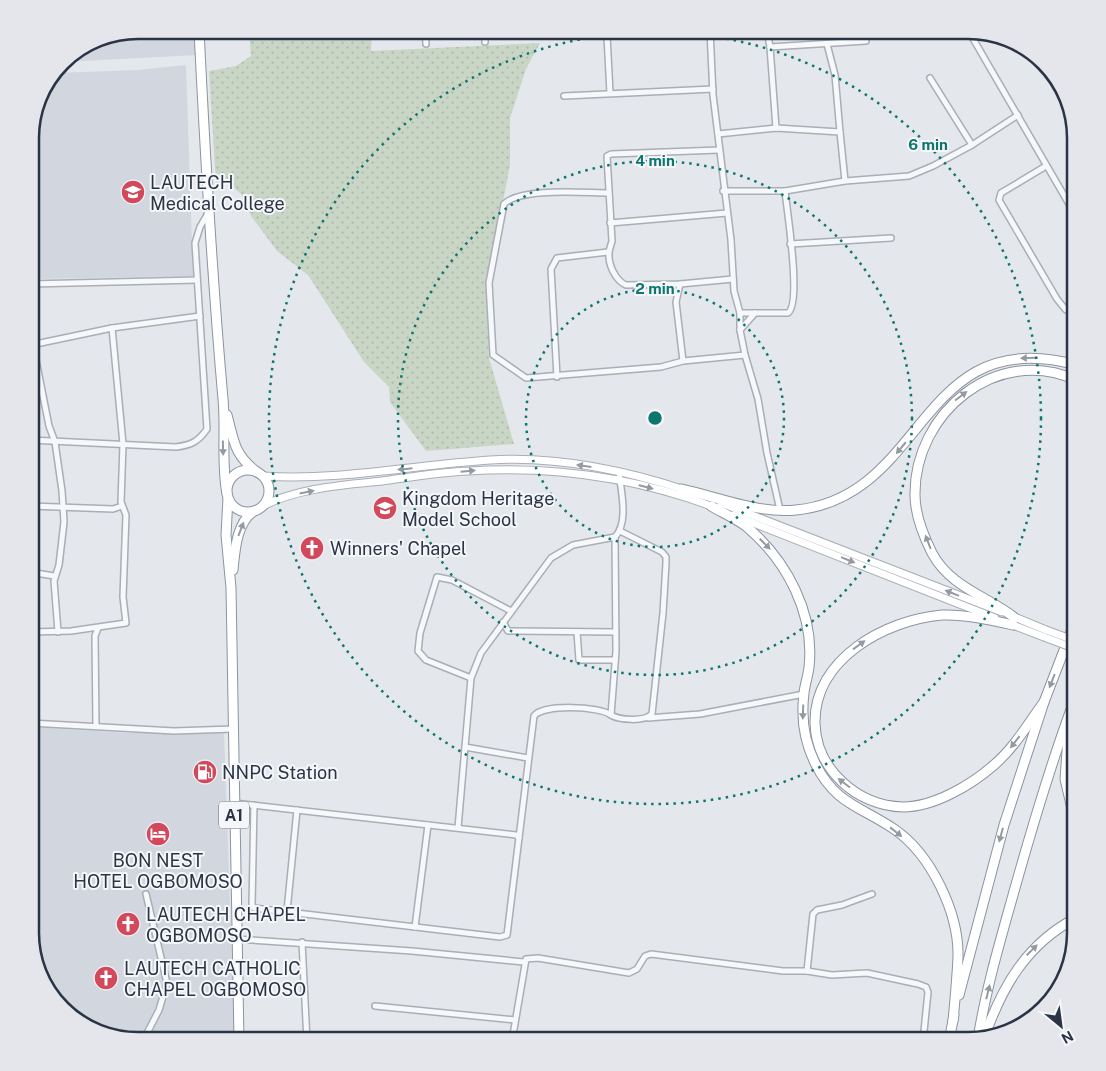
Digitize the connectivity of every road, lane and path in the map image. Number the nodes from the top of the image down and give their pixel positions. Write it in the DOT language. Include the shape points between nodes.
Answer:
graph roads {
  1 [pos="199,39"];
  2 [pos="426,39"];
  3 [pos="607,39"];
  4 [pos="710,39"];
  5 [pos="769,39"];
  6 [pos="973,39"];
  7 [pos="866,41"];
  8 [pos="426,44"];
  9 [pos="827,44"];
  10 [pos="770,47"];
  11 [pos="930,78"];
  12 [pos="713,89"];
  13 [pos="610,93"];
  14 [pos="564,96"];
  15 [pos="1018,115"];
  16 [pos="776,128"];
  17 [pos="840,132"];
  18 [pos="718,134"];
  19 [pos="972,145"];
  20 [pos="719,150"];
  21 [pos="1046,166"];
  22 [pos="845,181"];
  23 [pos="724,191"];
  24 [pos="785,191"];
  25 [pos="608,193"];
  26 [pos="1067,201"];
  27 [pos="209,211"];
  28 [pos="727,213"];
  29 [pos="610,223"];
  30 [pos="891,238"];
  31 [pos="790,244"];
  32 [pos="608,252"];
  33 [pos="733,279"];
  34 [pos="197,280"];
  35 [pos="39,284"];
  36 [pos="680,284"];
  37 [pos="1067,310"];
  38 [pos="755,312"];
  39 [pos="740,313"];
  40 [pos="200,316"];
  41 [pos="112,328"];
  42 [pos="740,330"];
  43 [pos="39,344"];
  44 [pos="745,354"];
  45 [pos="683,361"];
  46 [pos="1067,364"];
  47 [pos="557,376"];
  48 [pos="1067,377"];
  49 [pos="39,378"];
  50 [pos="224,403"];
  51 [pos="39,441"];
  52 [pos="55,442"];
  53 [pos="123,444"];
  54 [pos="505,460"];
  55 [pos="442,465"];
  56 [pos="505,469"];
  57 [pos="618,472"];
  58 [pos="260,474"];
  59 [pos="442,474"];
  60 [pos="620,480"];
  61 [pos="682,489"];
  62 [pos="228,496"];
  63 [pos="39,506"];
  64 [pos="122,506"];
  65 [pos="711,506"];
  66 [pos="62,507"];
  67 [pos="258,509"];
  68 [pos="780,510"];
  69 [pos="620,532"];
  70 [pos="615,537"];
  71 [pos="39,574"];
  72 [pos="54,576"];
  73 [pos="231,588"];
  74 [pos="511,611"];
  75 [pos="1014,621"];
  76 [pos="503,622"];
  77 [pos="98,628"];
  78 [pos="39,632"];
  79 [pos="58,632"];
  80 [pos="577,632"];
  81 [pos="616,632"];
  82 [pos="1045,634"];
  83 [pos="1067,639"];
  84 [pos="1067,642"];
  85 [pos="1067,645"];
  86 [pos="615,660"];
  87 [pos="471,678"];
  88 [pos="804,694"];
  89 [pos="1044,702"];
  90 [pos="611,715"];
  91 [pos="648,718"];
  92 [pos="1067,722"];
  93 [pos="39,723"];
  94 [pos="96,725"];
  95 [pos="233,729"];
  96 [pos="465,747"];
  97 [pos="528,758"];
  98 [pos="1067,765"];
  99 [pos="1067,784"];
  100 [pos="234,803"];
  101 [pos="254,805"];
  102 [pos="297,810"];
  103 [pos="428,825"];
  104 [pos="458,828"];
  105 [pos="519,838"];
  106 [pos="146,894"];
  107 [pos="872,894"];
  108 [pos="287,911"];
  109 [pos="1067,923"];
  110 [pos="415,926"];
  111 [pos="236,939"];
  112 [pos="302,942"];
  113 [pos="524,962"];
  114 [pos="807,971"];
  115 [pos="376,1006"];
  116 [pos="515,1020"];
  117 [pos="953,1021"];
  118 [pos="987,1030"];
  119 [pos="980,1031"];
  120 [pos="148,1032"];
  121 [pos="239,1032"];
  122 [pos="307,1032"];
  123 [pos="513,1032"];
  124 [pos="924,1032"];
  125 [pos="951,1032"];
  1 -- 27 [label="highway, A1"];
  2 -- 8 [label="street"];
  3 -- 13 [label="street"];
  4 -- 12 [label="street"];
  5 -- 10 [label="street"];
  6 -- 15 [label="street"];
  7 -- 9 [label="street"];
  9 -- 10 [label="street"];
  9 -- 17 [label="street" via="835,75"];
  10 -- 16 [label="street"];
  11 -- 19 [label="street"];
  12 -- 13 [label="street"];
  12 -- 18 [label="street"];
  13 -- 14 [label="street"];
  15 -- 19 [label="street"];
  15 -- 21 [label="street"];
  16 -- 17 [label="street"];
  16 -- 18 [label="street"];
  17 -- 22 [label="street"];
  18 -- 20 [label="street"];
  19 -- 22 [label="street" via="909,176"];
  20 -- 23 [label="street"];
  20 -- 25 [label="street" via="611,154 606,160"];
  21 -- 26 [label="street"];
  21 -- 37 [label="street" via="1001,193 999,200 1053,294"];
  22 -- 24 [label="street"];
  23 -- 24 [label="street"];
  23 -- 28 [label="street"];
  24 -- 31 [label="street"];
  25 -- 29 [label="street"];
  25 -- 47 [label="street" via="539,193 512,198 502,209 488,283 493,355 526,378"];
  27 -- 34 [label="street" via="196,243"];
  27 -- 50 [label="highway, A1"];
  28 -- 29 [label="street"];
  28 -- 33 [label="street"];
  29 -- 32 [label="street" via="611,248"];
  30 -- 31 [label="street"];
  31 -- 38 [label="street" via="795,285 792,310 788,313"];
  32 -- 36 [label="street" via="615,278 620,283"];
  32 -- 47 [label="street" via="554,261 551,269"];
  33 -- 36 [label="street"];
  33 -- 39 [label="street"];
  34 -- 35 [label="street"];
  34 -- 40 [label="street"];
  36 -- 45 [label="street" via="676,302"];
  38 -- 39 [label="street"];
  38 -- 42 [label="street"];
  39 -- 42 [label="street"];
  40 -- 41 [label="street"];
  40 -- 53 [label="street" via="207,429 196,442 186,446"];
  41 -- 43 [label="street"];
  41 -- 53 [label="street"];
  42 -- 44 [label="street"];
  44 -- 45 [label="street"];
  44 -- 68 [label="street" via="758,399"];
  45 -- 47 [label="street"];
  46 -- 68 [label="highway, one-way" via="1028,357 999,362 968,374 944,395 888,464 866,484 821,505"];
  75 -- 48 [label="highway, one-way" via="1005,610 969,592 933,554 916,513 914,497 918,465 923,447 943,412 982,382 1008,373 1030,371 1052,372"];
  49 -- 52 [label="street"];
  50 -- 58 [label="highway, A1" via="237,453"];
  50 -- 62 [label="highway, A1, one-way" via="223,457"];
  51 -- 52 [label="street"];
  52 -- 53 [label="street"];
  52 -- 66 [label="street"];
  53 -- 64 [label="street"];
  54 -- 55 [label="street"];
  54 -- 56 [label="street"];
  57 -- 54 [label="street, one-way" via="552,462"];
  55 -- 58 [label="street, one-way" via="312,478"];
  55 -- 59 [label="street"];
  59 -- 56 [label="street, one-way"];
  56 -- 60 [label="street"];
  57 -- 60 [label="street"];
  57 -- 61 [label="street"];
  58 -- 62 [label="highway" via="250,470 236,474 228,486"];
  58 -- 67 [label="highway" via="267,482 268,496"];
  67 -- 59 [label="street, one-way" via="272,501 311,491"];
  60 -- 65 [label="street, one-way"];
  60 -- 69 [label="street" via="623,522"];
  61 -- 68 [label="highway" via="763,509"];
  75 -- 61 [label="street, one-way"];
  62 -- 67 [label="highway" via="239,510"];
  62 -- 73 [label="highway, A1" via="226,535"];
  63 -- 66 [label="street"];
  64 -- 66 [label="street" via="114,509"];
  64 -- 77 [label="street" via="126,515 126,624"];
  65 -- 75 [label="street, one-way"];
  65 -- 88 [label="highway, one-way" via="746,526 770,550 793,583 809,630 809,666"];
  66 -- 72 [label="street" via="64,522"];
  73 -- 67 [label="highway, A1, one-way" via="240,531 245,519"];
  69 -- 70 [label="street"];
  69 -- 91 [label="street" via="666,557 652,714"];
  70 -- 74 [label="street" via="573,545 560,551 543,567"];
  70 -- 81 [label="street"];
  71 -- 72 [label="street"];
  72 -- 79 [label="street"];
  73 -- 95 [label="highway, A1"];
  74 -- 76 [label="street"];
  74 -- 87 [label="street" via="452,580 437,577 420,633 418,651 426,660"];
  75 -- 82 [label="street"];
  89 -- 75 [label="highway, one-way" via="996,764 966,786 921,804 903,807 869,800 841,782 822,755 815,725 818,695 832,672 861,643 906,622 943,615"];
  76 -- 80 [label="street" via="508,631"];
  76 -- 87 [label="street" via="481,653"];
  77 -- 79 [label="street"];
  77 -- 94 [label="street" via="95,636"];
  78 -- 79 [label="street"];
  80 -- 81 [label="street"];
  80 -- 86 [label="street" via="579,660"];
  81 -- 86 [label="street"];
  82 -- 83 [label="street, bridge"];
  82 -- 85 [label="street, bridge"];
  84 -- 89 [label="highway, one-way"];
  86 -- 90 [label="street"];
  87 -- 96 [label="street"];
  88 -- 91 [label="street" via="700,714"];
  88 -- 117 [label="highway, one-way" via="805,732 821,776 844,800 894,829 915,848 939,882 951,917 958,955"];
  89 -- 117 [label="highway, one-way" via="1004,825"];
  90 -- 91 [label="street" via="616,718"];
  90 -- 97 [label="street" via="598,709 537,711"];
  119 -- 92 [label="highway, one-way" via="1027,847"];
  93 -- 94 [label="street"];
  94 -- 95 [label="street" via="174,731"];
  95 -- 100 [label="highway, A1"];
  96 -- 97 [label="street"];
  96 -- 104 [label="street"];
  97 -- 105 [label="street"];
  98 -- 99 [label="highway"];
  100 -- 101 [label="street"];
  100 -- 111 [label="highway, A1"];
  101 -- 102 [label="street"];
  101 -- 108 [label="street" via="252,905 257,909"];
  102 -- 103 [label="street"];
  102 -- 108 [label="street"];
  103 -- 104 [label="street"];
  103 -- 110 [label="street"];
  104 -- 105 [label="street"];
  105 -- 110 [label="street" via="507,935 500,937"];
  106 -- 120 [label="street" via="167,983 160,1010"];
  107 -- 114 [label="street" via="817,910 813,914"];
  108 -- 110 [label="street"];
  118 -- 109 [label="highway, one-way" via="1012,975 1025,957"];
  111 -- 112 [label="street"];
  111 -- 121 [label="highway, A1"];
  112 -- 113 [label="street"];
  112 -- 122 [label="street"];
  113 -- 114 [label="street" via="530,957 629,973 651,954"];
  113 -- 116 [label="street"];
  114 -- 124 [label="street" via="832,975 867,973 926,987 928,1003"];
  115 -- 116 [label="street"];
  116 -- 123 [label="street"];
  117 -- 125 [label="highway"];
}
